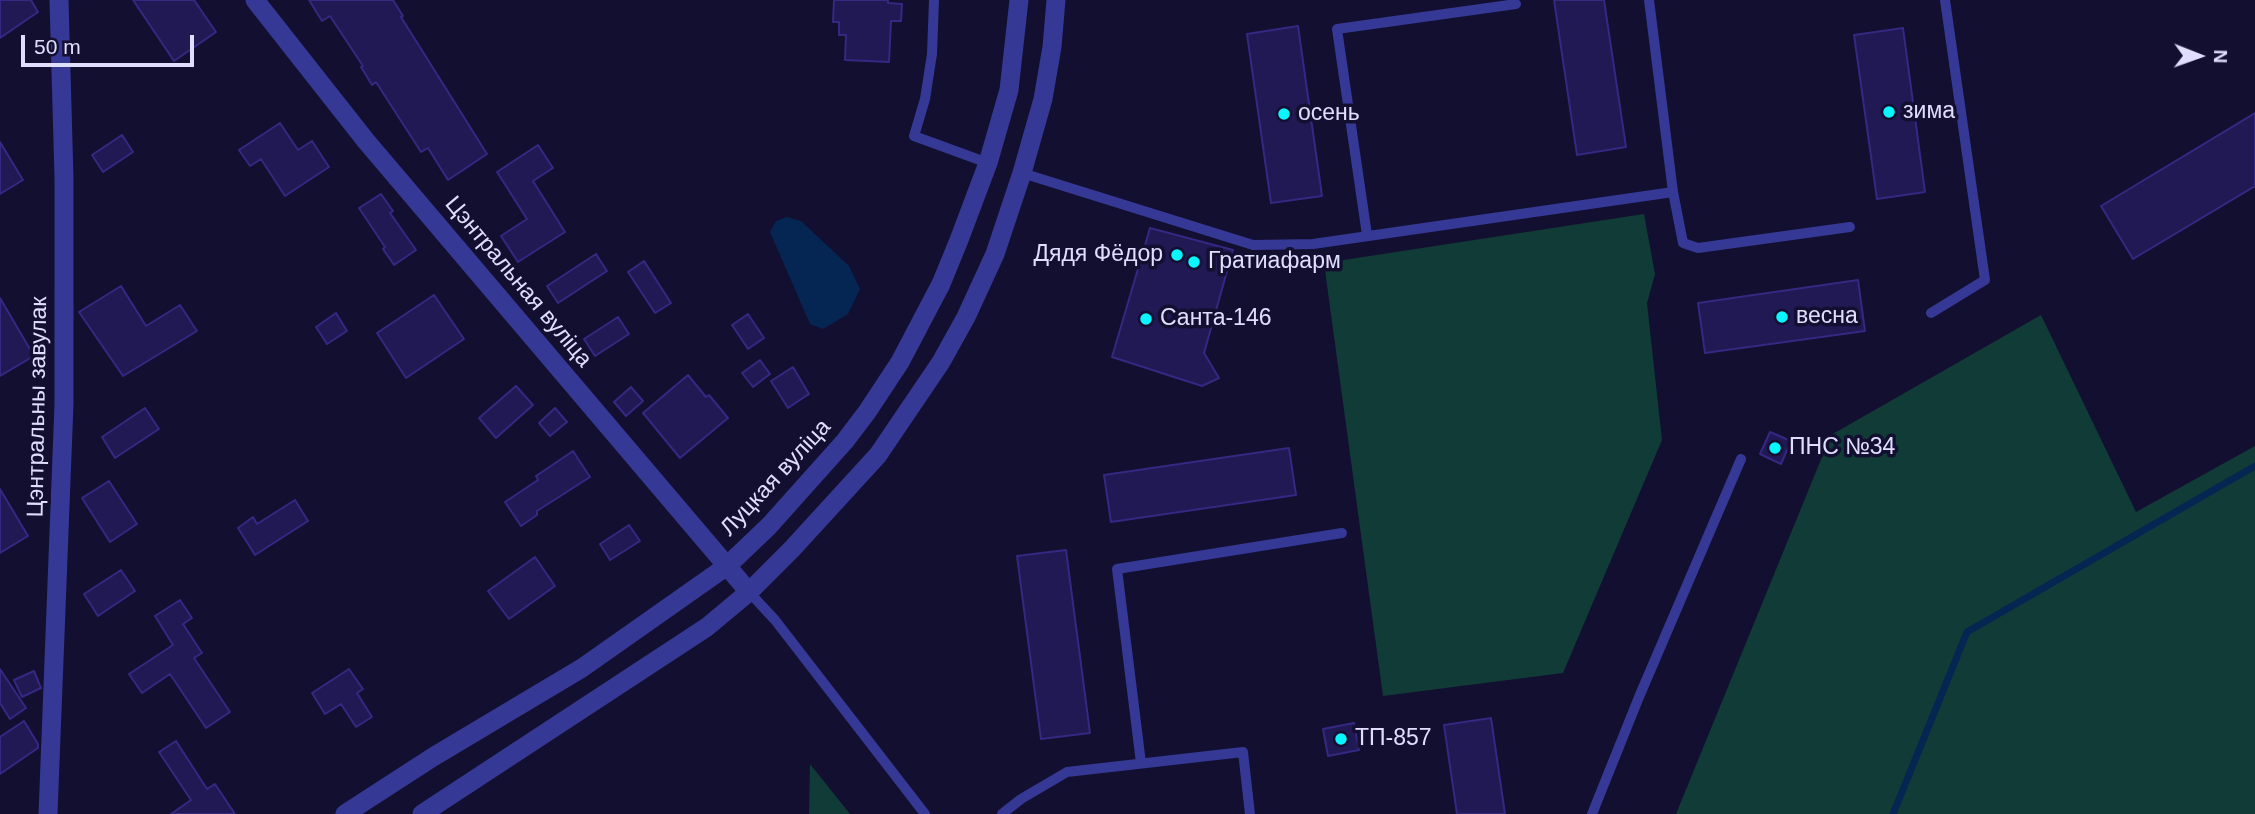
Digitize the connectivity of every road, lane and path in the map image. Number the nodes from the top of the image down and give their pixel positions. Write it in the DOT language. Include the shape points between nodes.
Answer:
graph roads {
  1 [pos="59,0"];
  2 [pos="255,0"];
  3 [pos="934,0"];
  4 [pos="1019,0"];
  5 [pos="1056,0"];
  6 [pos="1649,0"];
  7 [pos="1945,0"];
  8 [pos="1516,4"];
  9 [pos="988,163"];
  10 [pos="1022,173"];
  11 [pos="1673,192"];
  12 [pos="1850,227"];
  13 [pos="1367,236"];
  14 [pos="1931,313"];
  15 [pos="1741,459"];
  16 [pos="1342,533"];
  17 [pos="727,566"];
  18 [pos="749,592"];
  19 [pos="1141,763"];
  20 [pos="48,814"];
  21 [pos="345,814"];
  22 [pos="422,814"];
  23 [pos="925,814"];
  24 [pos="1002,814"];
  25 [pos="1250,814"];
  26 [pos="1592,814"];
  1 -- 20 [label="street, Цэнтральны завулак" via="64,391"];
  2 -- 17 [label="street, Цэнтральная вуліца" via="366,141"];
  3 -- 9 [label="lane" via="932,54 914,136"];
  4 -- 9 [label="street, Луцкая вуліца" via="1009,90"];
  5 -- 10 [label="street" via="1043,99"];
  6 -- 11 [label="lane"];
  7 -- 14 [label="lane" via="1985,280"];
  8 -- 13 [label="lane" via="1337,29"];
  9 -- 17 [label="street, Луцкая вуліца" via="941,284 882,390 845,441"];
  10 -- 13 [label="lane" via="1254,245 1313,244"];
  10 -- 18 [label="street" via="995,254 967,317 913,407 878,455"];
  11 -- 12 [label="lane" via="1683,243 1698,248"];
  11 -- 13 [label="lane"];
  15 -- 26 [label="lane"];
  16 -- 19 [label="lane" via="1118,569"];
  17 -- 18 [label="street, Цэнтральная вуліца"];
  17 -- 21 [label="street, Луцкая вуліца" via="582,668"];
  18 -- 22 [label="street" via="707,627"];
  18 -- 23 [label="lane"];
  19 -- 24 [label="lane" via="1067,772"];
  19 -- 25 [label="lane" via="1243,752"];
}
